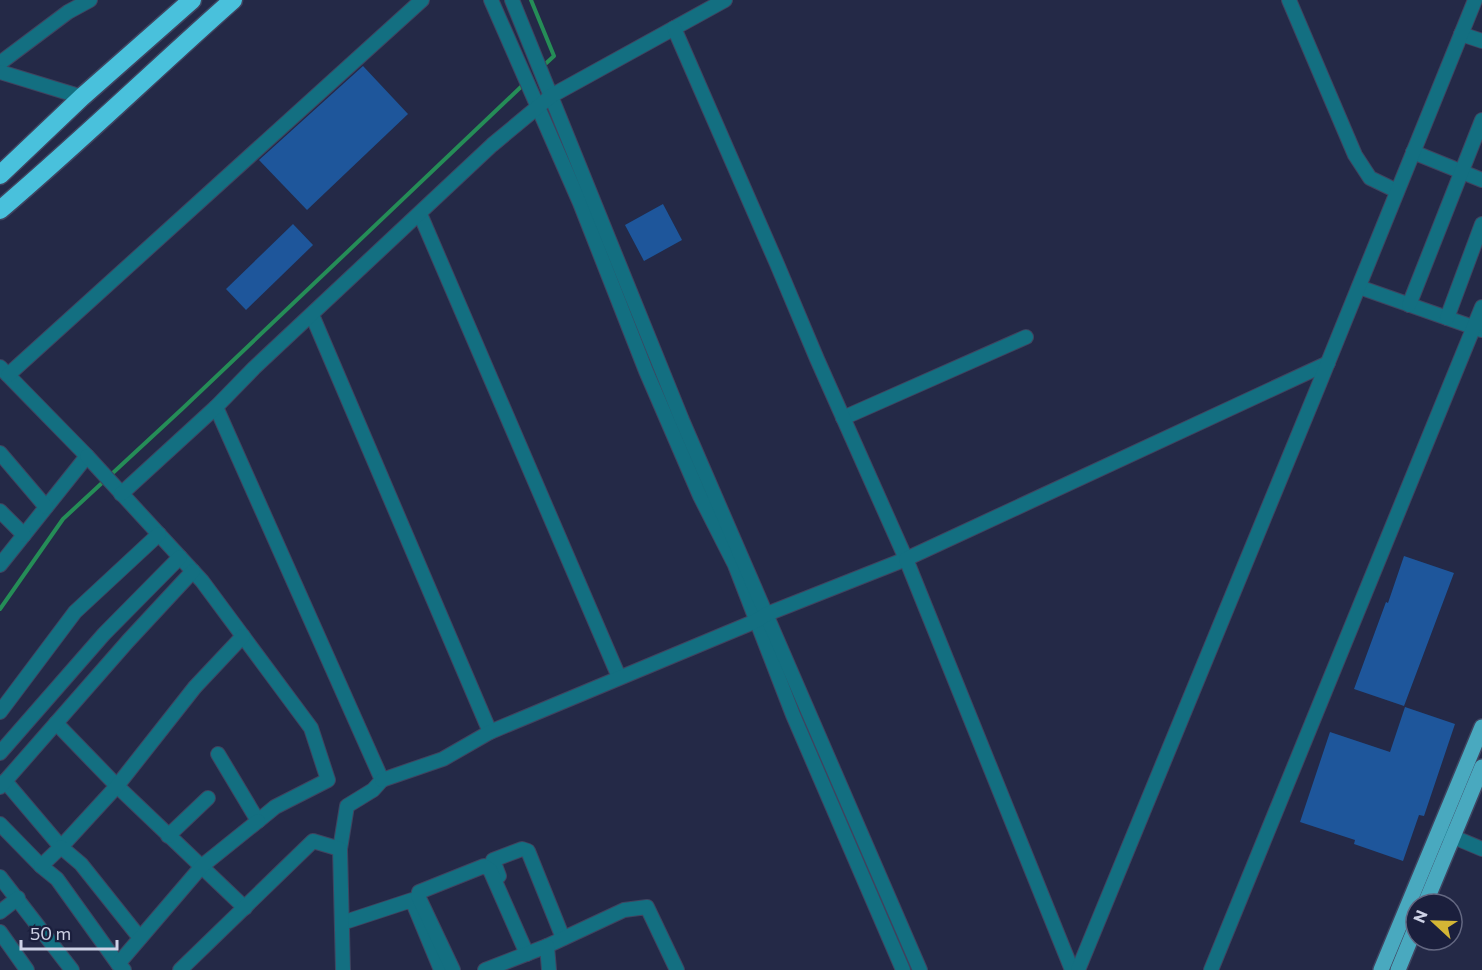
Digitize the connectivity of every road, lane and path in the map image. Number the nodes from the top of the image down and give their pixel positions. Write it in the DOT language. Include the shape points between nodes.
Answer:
graph roads {
  1 [pos="90,0"];
  2 [pos="192,0"];
  3 [pos="233,0"];
  4 [pos="422,0"];
  5 [pos="491,0"];
  6 [pos="512,0"];
  7 [pos="724,0"];
  8 [pos="1289,0"];
  9 [pos="1474,0"];
  10 [pos="674,28"];
  11 [pos="1461,34"];
  12 [pos="1482,41"];
  13 [pos="0,63"];
  14 [pos="0,72"];
  15 [pos="551,96"];
  16 [pos="82,97"];
  17 [pos="538,108"];
  18 [pos="1482,120"];
  19 [pos="1413,152"];
  20 [pos="1462,172"];
  21 [pos="0,175"];
  22 [pos="1482,180"];
  23 [pos="1397,191"];
  24 [pos="0,210"];
  25 [pos="420,214"];
  26 [pos="1482,225"];
  27 [pos="1359,287"];
  28 [pos="1410,305"];
  29 [pos="1482,307"];
  30 [pos="312,315"];
  31 [pos="1447,318"];
  32 [pos="1478,329"];
  33 [pos="1026,337"];
  34 [pos="1328,363"];
  35 [pos="4,371"];
  36 [pos="216,407"];
  37 [pos="843,418"];
  38 [pos="0,453"];
  39 [pos="87,456"];
  40 [pos="122,494"];
  41 [pos="46,507"];
  42 [pos="0,511"];
  43 [pos="159,534"];
  44 [pos="24,536"];
  45 [pos="180,556"];
  46 [pos="906,559"];
  47 [pos="0,566"];
  48 [pos="194,571"];
  49 [pos="762,617"];
  50 [pos="243,636"];
  51 [pos="619,677"];
  52 [pos="0,712"];
  53 [pos="56,723"];
  54 [pos="1482,727"];
  55 [pos="490,732"];
  56 [pos="0,753"];
  57 [pos="218,754"];
  58 [pos="1482,767"];
  59 [pos="382,780"];
  60 [pos="3,784"];
  61 [pos="117,786"];
  62 [pos="208,798"];
  63 [pos="258,821"];
  64 [pos="0,825"];
  65 [pos="1446,833"];
  66 [pos="168,836"];
  67 [pos="61,847"];
  68 [pos="340,849"];
  69 [pos="1482,849"];
  70 [pos="41,866"];
  71 [pos="202,866"];
  72 [pos="0,877"];
  73 [pos="1429,892"];
  74 [pos="18,898"];
  75 [pos="245,908"];
  76 [pos="0,912"];
  77 [pos="342,923"];
  78 [pos="0,932"];
  79 [pos="140,938"];
  80 [pos="563,938"];
  81 [pos="547,946"];
  82 [pos="1405,952"];
  83 [pos="530,953"];
  84 [pos="121,967"];
  85 [pos="184,968"];
  86 [pos="27,970"];
  87 [pos="72,970"];
  88 [pos="343,970"];
  89 [pos="441,970"];
  90 [pos="453,970"];
  91 [pos="485,970"];
  92 [pos="549,970"];
  93 [pos="677,970"];
  94 [pos="903,970"];
  95 [pos="920,970"];
  96 [pos="1072,970"];
  97 [pos="1078,970"];
  98 [pos="1211,970"];
  99 [pos="1381,970"];
  100 [pos="1398,970"];
  1 -- 13 [label="street"];
  2 -- 16 [label="highway"];
  3 -- 24 [label="highway"];
  4 -- 35 [label="street"];
  5 -- 17 [label="street"];
  6 -- 15 [label="street"];
  7 -- 10 [label="street"];
  8 -- 23 [label="street" via="1355,155 1370,178"];
  9 -- 11 [label="street"];
  10 -- 15 [label="street"];
  10 -- 37 [label="street"];
  11 -- 12 [label="street"];
  11 -- 19 [label="street"];
  14 -- 16 [label="street"];
  15 -- 17 [label="street"];
  15 -- 49 [label="street"];
  16 -- 21 [label="highway"];
  17 -- 25 [label="street" via="492,145"];
  17 -- 49 [label="street" via="700,496"];
  18 -- 20 [label="street"];
  19 -- 20 [label="street"];
  19 -- 23 [label="street"];
  20 -- 22 [label="street"];
  20 -- 28 [label="street"];
  23 -- 27 [label="street"];
  25 -- 30 [label="street"];
  25 -- 51 [label="street"];
  26 -- 31 [label="street"];
  27 -- 28 [label="street"];
  27 -- 34 [label="street"];
  28 -- 31 [label="street"];
  29 -- 32 [label="street"];
  30 -- 36 [label="street"];
  30 -- 55 [label="street"];
  31 -- 32 [label="street"];
  32 -- 98 [label="street"];
  33 -- 37 [label="street"];
  34 -- 46 [label="street"];
  34 -- 97 [label="street"];
  35 -- 39 [label="street"];
  36 -- 40 [label="street"];
  36 -- 59 [label="street"];
  37 -- 46 [label="street"];
  38 -- 41 [label="street"];
  39 -- 40 [label="street"];
  39 -- 41 [label="street"];
  40 -- 43 [label="street"];
  41 -- 44 [label="street"];
  42 -- 44 [label="street"];
  43 -- 45 [label="street"];
  43 -- 52 [label="street" via="75,612"];
  44 -- 47 [label="street"];
  45 -- 48 [label="street"];
  45 -- 56 [label="street" via="104,634"];
  46 -- 49 [label="street"];
  46 -- 96 [label="street"];
  48 -- 50 [label="street"];
  48 -- 53 [label="street"];
  49 -- 51 [label="street"];
  49 -- 94 [label="street" via="793,715"];
  49 -- 95 [label="street"];
  50 -- 61 [label="street" via="195,687"];
  50 -- 63 [label="street" via="311,728 328,780 274,807"];
  51 -- 55 [label="street"];
  53 -- 60 [label="street"];
  53 -- 61 [label="street"];
  54 -- 65 [label="main road"];
  55 -- 59 [label="street" via="442,759"];
  57 -- 63 [label="street"];
  58 -- 65 [label="main road"];
  59 -- 68 [label="street" via="346,806"];
  60 -- 67 [label="street"];
  61 -- 66 [label="street"];
  61 -- 67 [label="street"];
  62 -- 66 [label="street"];
  63 -- 71 [label="street"];
  64 -- 70 [label="street"];
  65 -- 69 [label="street"];
  65 -- 73 [label="main road"];
  65 -- 99 [label="main road"];
  66 -- 71 [label="street"];
  67 -- 70 [label="street"];
  67 -- 79 [label="street" via="81,864"];
  68 -- 75 [label="street" via="313,841"];
  68 -- 77 [label="street"];
  70 -- 84 [label="street" via="57,879"];
  71 -- 75 [label="street"];
  71 -- 79 [label="street"];
  72 -- 74 [label="street"];
  74 -- 76 [label="street"];
  74 -- 87 [label="street"];
  75 -- 85 [label="street"];
  77 -- 88 [label="street"];
  77 -- 89 [label="street" via="412,900"];
  78 -- 86 [label="street"];
  79 -- 84 [label="street"];
  80 -- 81 [label="street"];
  80 -- 83 [label="street" via="528,851 522,849 496,858 493,863"];
  80 -- 93 [label="street" via="624,910 647,907"];
  81 -- 83 [label="street"];
  81 -- 92 [label="street"];
  82 -- 100 [label="main road"];
  83 -- 90 [label="street" via="490,870 484,866 419,892"];
  83 -- 91 [label="street"];
}
